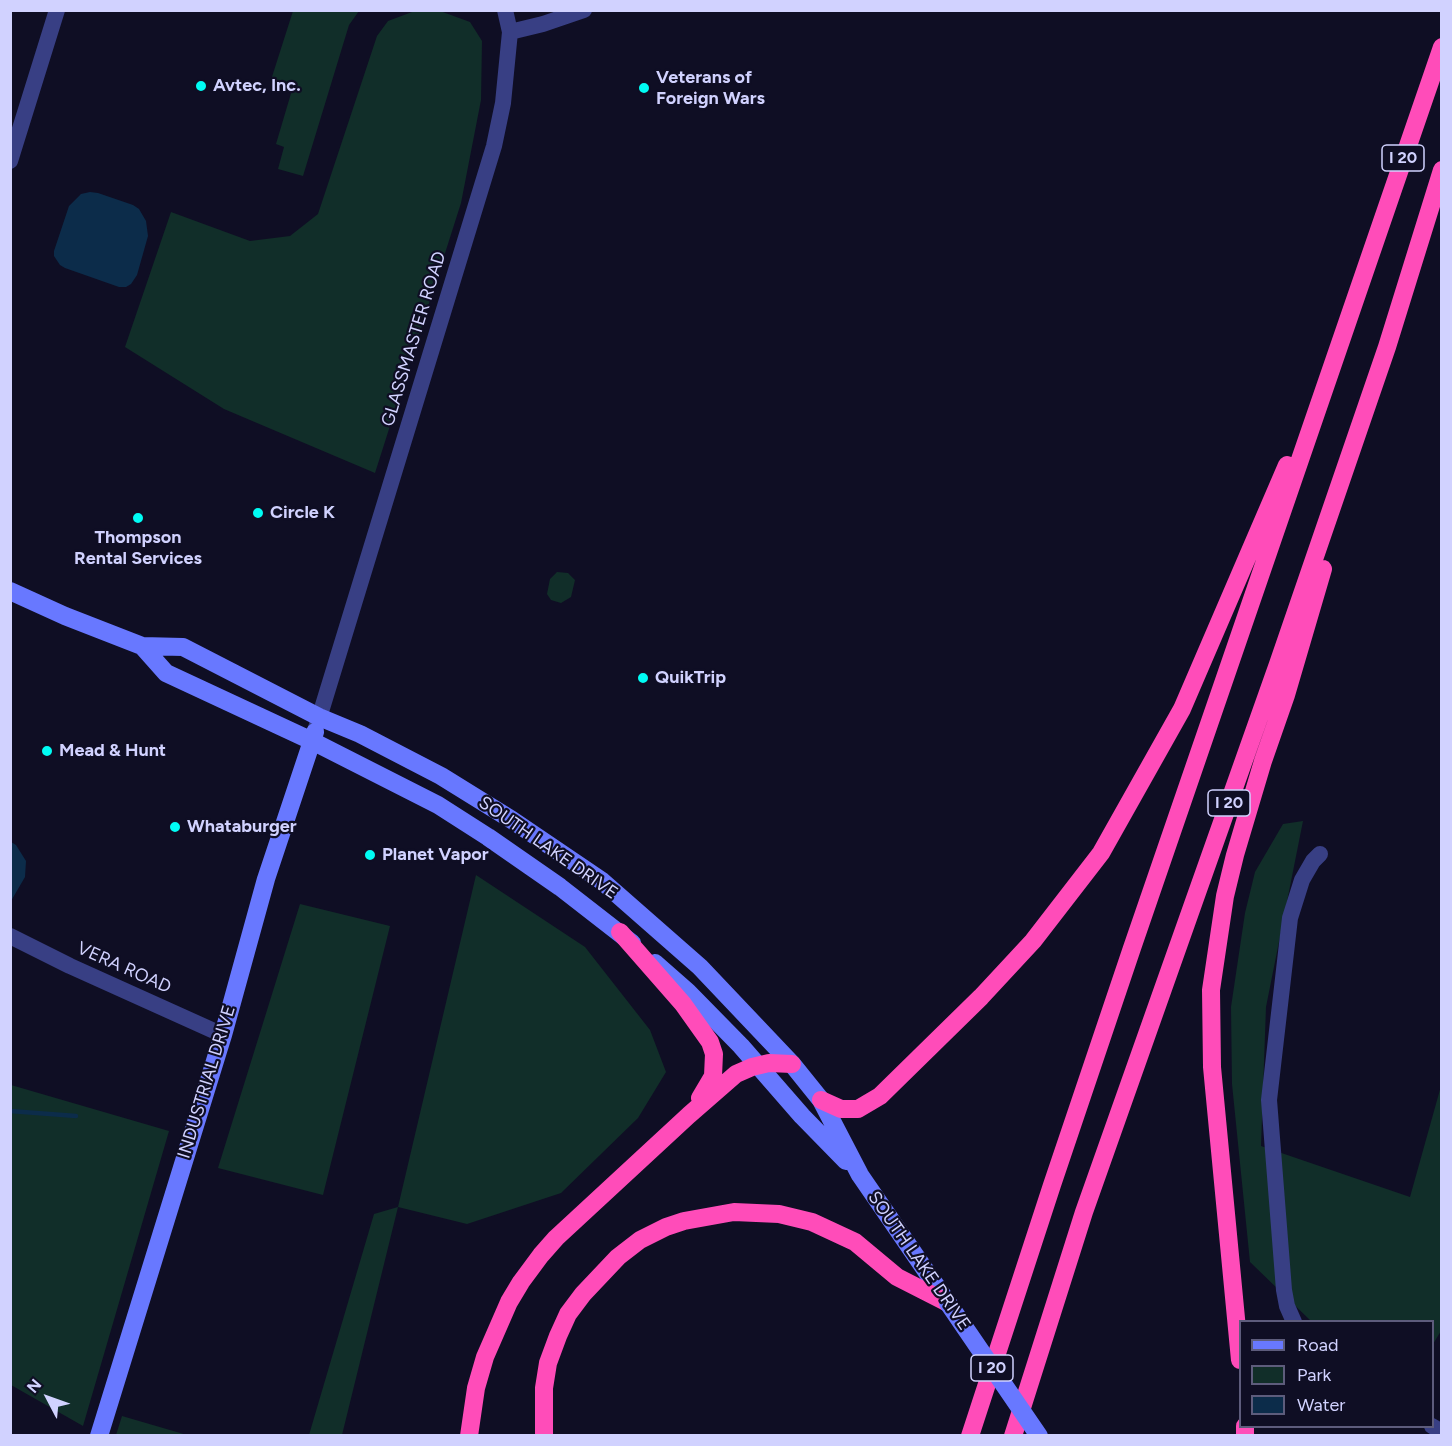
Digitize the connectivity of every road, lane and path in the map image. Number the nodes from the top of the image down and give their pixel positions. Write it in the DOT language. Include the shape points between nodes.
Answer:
graph roads {
  1 [pos="57,10"];
  2 [pos="505,10"];
  3 [pos="584,10"];
  4 [pos="510,32"];
  5 [pos="1442,47"];
  6 [pos="10,161"];
  7 [pos="1442,170"];
  8 [pos="1339,345"];
  9 [pos="1387,347"];
  10 [pos="10,591"];
  11 [pos="142,646"];
  12 [pos="316,729"];
  13 [pos="1320,854"];
  14 [pos="620,932"];
  15 [pos="10,936"];
  16 [pos="223,1035"];
  17 [pos="792,1064"];
  18 [pos="759,1065"];
  19 [pos="821,1100"];
  20 [pos="689,1114"];
  21 [pos="860,1175"];
  22 [pos="1014,1301"];
  23 [pos="948,1303"];
  24 [pos="1293,1320"];
  25 [pos="1239,1350"];
  26 [pos="99,1436"];
  27 [pos="469,1436"];
  28 [pos="544,1436"];
  29 [pos="957,1436"];
  30 [pos="970,1436"];
  31 [pos="1013,1436"];
  32 [pos="1039,1436"];
  1 -- 6 [label="street"];
  2 -- 4 [label="street, GLASSMASTER ROAD"];
  3 -- 4 [label="street"];
  4 -- 12 [label="street, GLASSMASTER ROAD" via="494,146"];
  5 -- 8 [label="highway, I 20"];
  7 -- 9 [label="highway, I 20"];
  8 -- 19 [label="highway" via="1182,709 1101,853 1033,941 880,1096 858,1110 842,1109"];
  8 -- 22 [label="highway, I 20"];
  9 -- 25 [label="highway" via="1235,855 1218,938 1211,990 1212,1067"];
  9 -- 31 [label="highway, I 20" via="1084,1212"];
  10 -- 11 [label="main road, SOUTH LAKE DRIVE"];
  11 -- 12 [label="main road, SOUTH LAKE DRIVE" via="166,673"];
  11 -- 12 [label="main road, SOUTH LAKE DRIVE" via="183,647"];
  12 -- 14 [label="main road, SOUTH LAKE DRIVE" via="515,856"];
  12 -- 16 [label="main road, INDUSTRIAL DRIVE" via="266,879"];
  12 -- 17 [label="main road, SOUTH LAKE DRIVE" via="360,734 441,776 602,881 700,967"];
  13 -- 24 [label="street" via="1302,880 1290,918 1269,1100 1283,1278"];
  14 -- 18 [label="main road, SOUTH LAKE DRIVE" via="688,992"];
  14 -- 20 [label="highway" via="683,1004 710,1042 713,1076"];
  15 -- 16 [label="street, VERA ROAD"];
  16 -- 26 [label="main road, INDUSTRIAL DRIVE"];
  17 -- 18 [label="highway"];
  17 -- 19 [label="main road, SOUTH LAKE DRIVE"];
  18 -- 20 [label="highway" via="736,1074"];
  18 -- 21 [label="main road, SOUTH LAKE DRIVE"];
  19 -- 21 [label="main road, SOUTH LAKE DRIVE"];
  20 -- 27 [label="highway" via="556,1238 521,1282 485,1357"];
  21 -- 23 [label="main road, SOUTH LAKE DRIVE"];
  22 -- 29 [label="highway"];
  22 -- 30 [label="highway, I 20"];
  23 -- 28 [label="highway" via="897,1277 855,1242 812,1222 779,1214 734,1212 684,1221 640,1240 618,1257 568,1314 548,1363"];
  23 -- 32 [label="main road, SOUTH LAKE DRIVE, bridge"];
}
